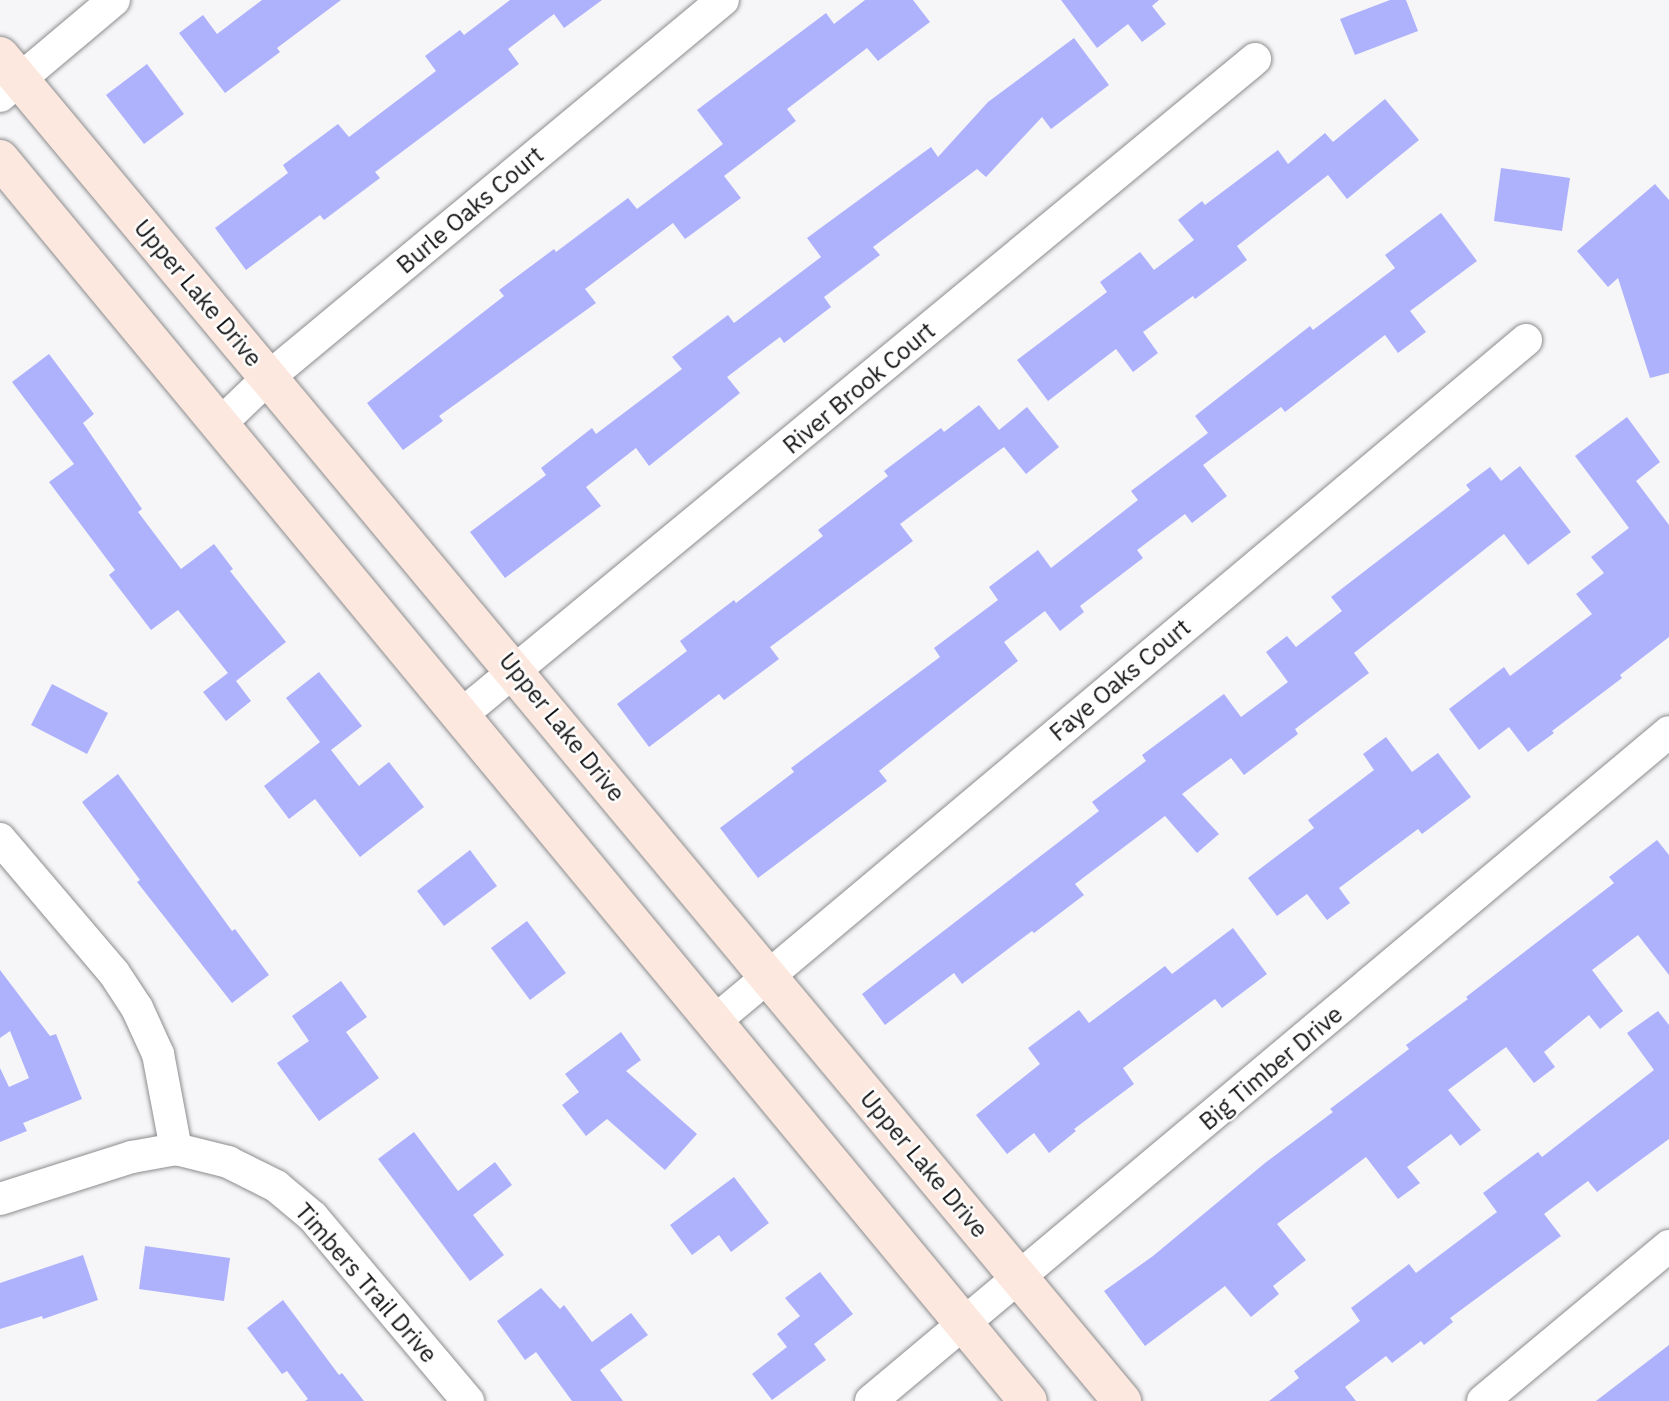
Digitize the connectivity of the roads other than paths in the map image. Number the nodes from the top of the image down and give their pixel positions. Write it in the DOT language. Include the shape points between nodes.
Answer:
graph roads {
  1 [pos="114,0"];
  2 [pos="723,0"];
  3 [pos="1255,59"];
  4 [pos="7,77"];
  5 [pos="0,159"];
  6 [pos="1526,340"];
  7 [pos="269,377"];
  8 [pos="220,425"];
  9 [pos="517,672"];
  10 [pos="461,715"];
  11 [pos="1669,732"];
  12 [pos="0,839"];
  13 [pos="766,977"];
  14 [pos="715,1020"];
  15 [pos="176,1149"];
  16 [pos="0,1199"];
  17 [pos="1669,1246"];
  18 [pos="1021,1279"];
  19 [pos="963,1324"];
  20 [pos="468,1401"];
  21 [pos="872,1401"];
  22 [pos="1028,1401"];
  23 [pos="1122,1401"];
  24 [pos="1483,1401"];
  1 -- 4 [label="street"];
  2 -- 7 [label="street, Burle Oaks Court"];
  3 -- 9 [label="street, River Brook Court"];
  4 -- 7 [label="street, Upper Lake Drive"];
  5 -- 8 [label="street"];
  6 -- 13 [label="street, Faye Oaks Court"];
  7 -- 8 [label="street, Burle Oaks Court"];
  7 -- 9 [label="street, Upper Lake Drive"];
  8 -- 10 [label="street"];
  9 -- 10 [label="street, River Brook Court"];
  9 -- 13 [label="street, Upper Lake Drive"];
  10 -- 14 [label="street"];
  11 -- 18 [label="street, Big Timber Drive"];
  12 -- 15 [label="street" via="114,973 137,1008 158,1054"];
  13 -- 14 [label="street, Faye Oaks Court"];
  13 -- 18 [label="street, Upper Lake Drive"];
  14 -- 19 [label="street"];
  15 -- 16 [label="street" via="132,1157"];
  15 -- 20 [label="street, Timbers Trail Drive" via="229,1162 276,1186 313,1217"];
  17 -- 24 [label="street"];
  18 -- 19 [label="street, Big Timber Drive"];
  18 -- 23 [label="street, Upper Lake Drive"];
  19 -- 21 [label="street, Big Timber Drive"];
  19 -- 22 [label="street"];
}
